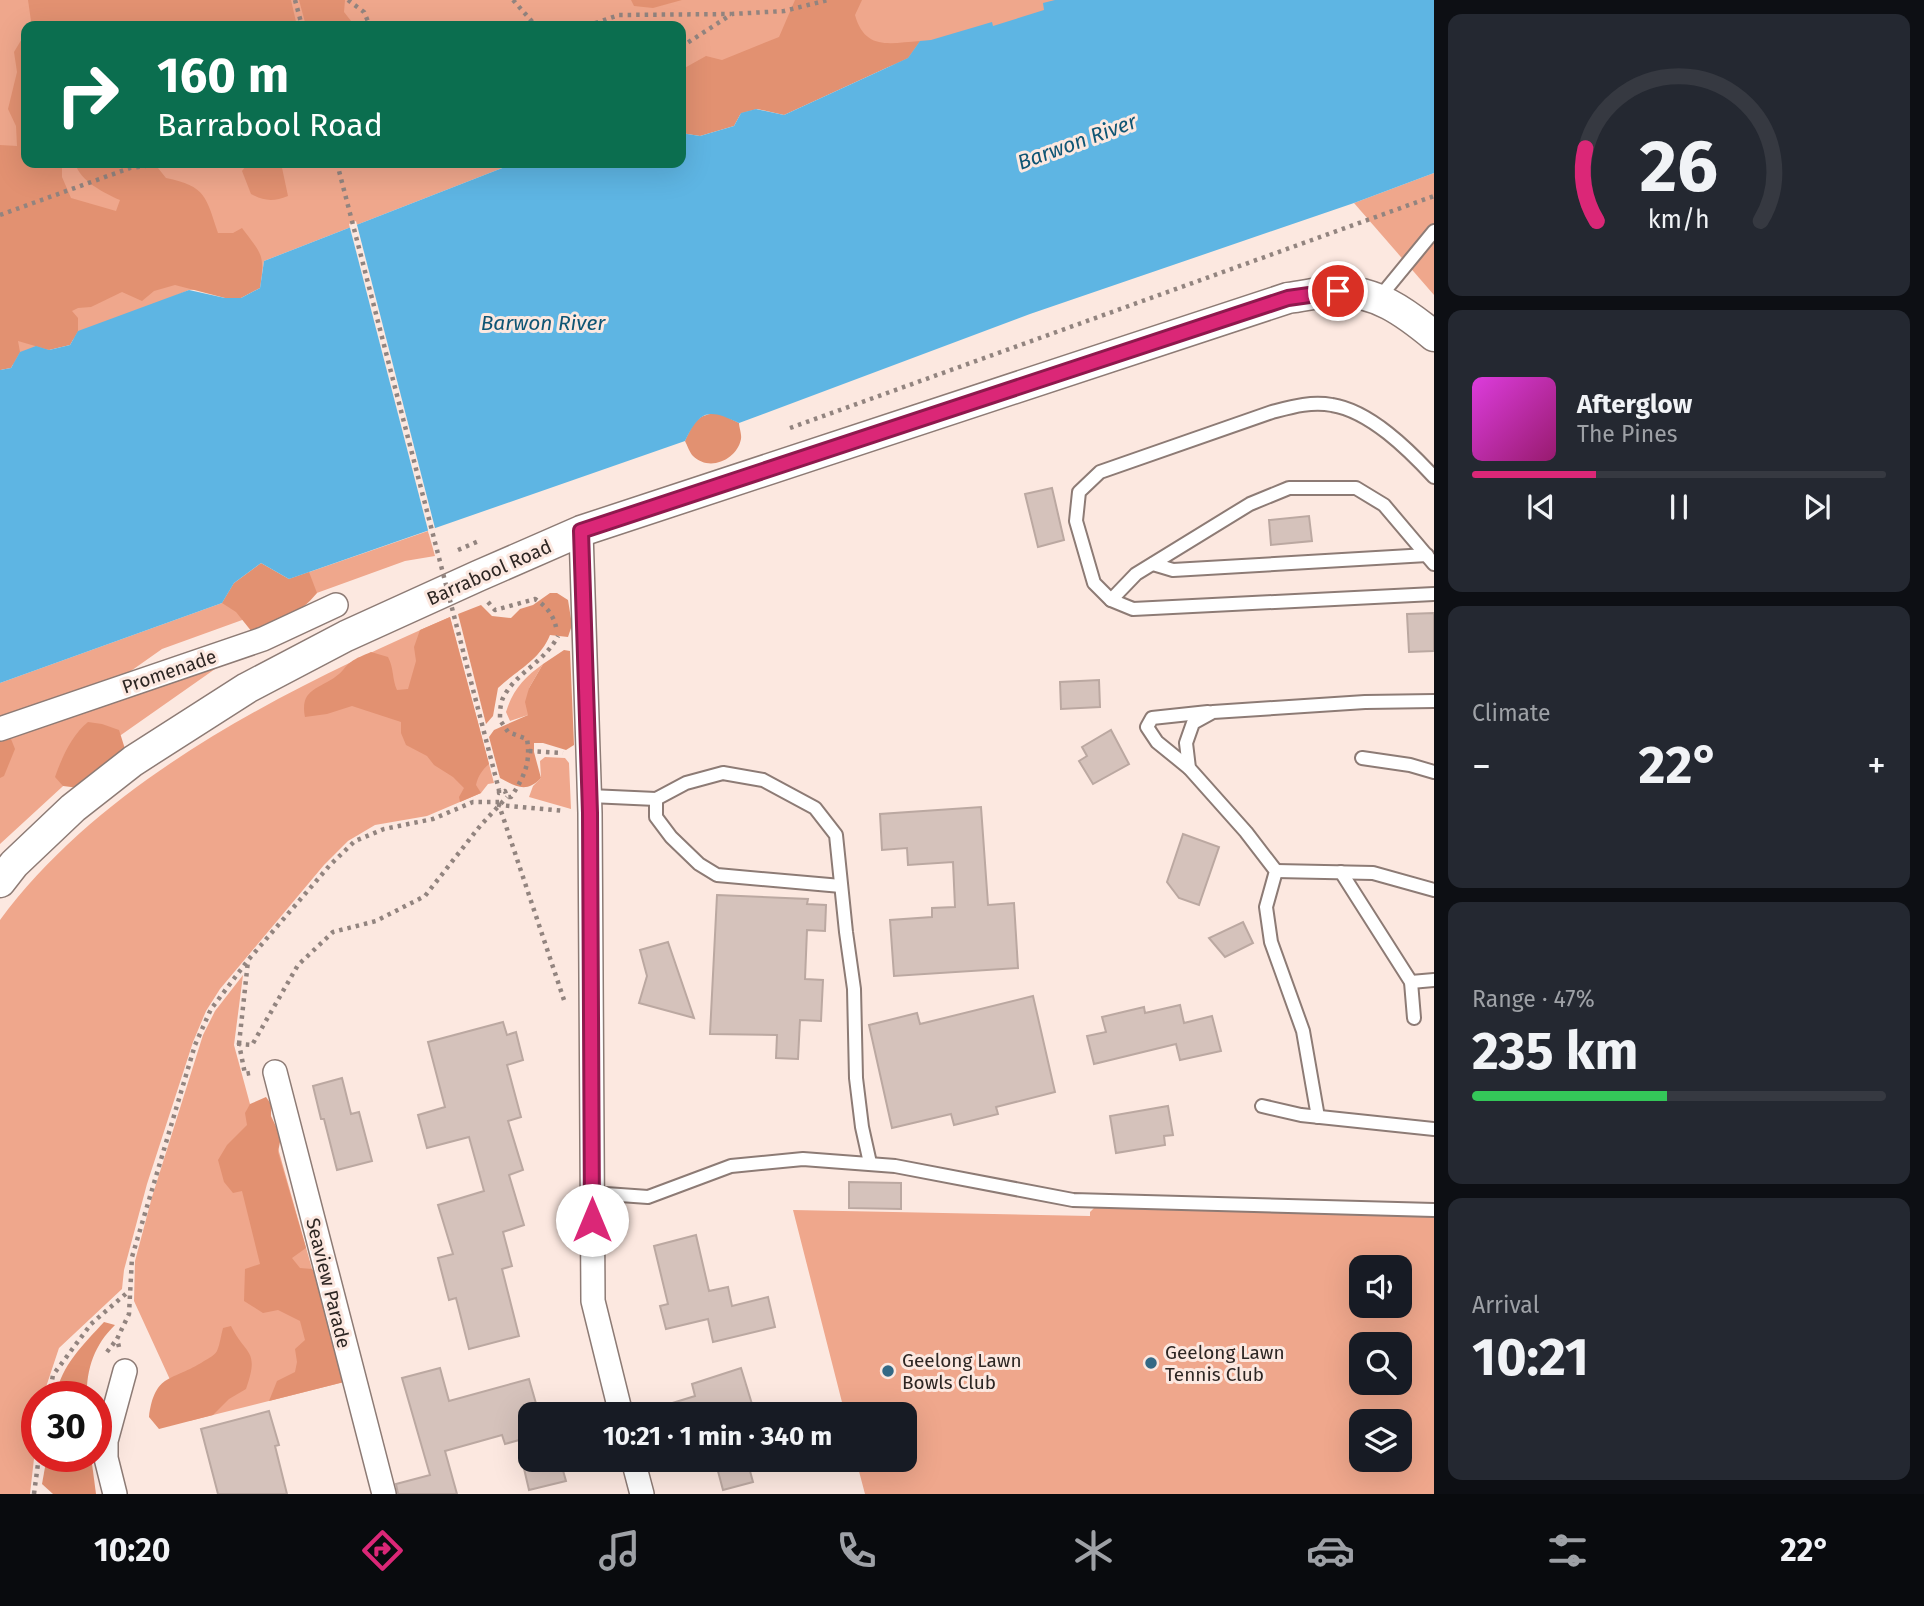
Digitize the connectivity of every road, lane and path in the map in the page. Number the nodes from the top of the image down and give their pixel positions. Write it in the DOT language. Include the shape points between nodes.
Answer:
graph roads {
  1 [pos="295,0"];
  2 [pos="348,0"];
  3 [pos="513,0"];
  4 [pos="828,0"];
  5 [pos="732,14"];
  6 [pos="301,21"];
  7 [pos="368,21"];
  8 [pos="532,21"];
  9 [pos="602,21"];
  10 [pos="686,44"];
  11 [pos="130,168"];
  12 [pos="338,168"];
  13 [pos="1434,195"];
  14 [pos="0,215"];
  15 [pos="1434,231"];
  16 [pos="1379,298"];
  17 [pos="1434,336"];
  18 [pos="780,432"];
  19 [pos="1434,477"];
  20 [pos="581,531"];
  21 [pos="480,540"];
  22 [pos="467,545"];
  23 [pos="455,552"];
  24 [pos="443,559"];
  25 [pos="1430,559"];
  26 [pos="1153,564"];
  27 [pos="432,566"];
  28 [pos="478,576"];
  29 [pos="1434,594"];
  30 [pos="1111,600"];
  31 [pos="336,605"];
  32 [pos="1434,701"];
  33 [pos="1213,712"];
  34 [pos="0,729"];
  35 [pos="529,751"];
  36 [pos="588,755"];
  37 [pos="1362,758"];
  38 [pos="1189,768"];
  39 [pos="1434,772"];
  40 [pos="507,797"];
  41 [pos="656,799"];
  42 [pos="500,803"];
  43 [pos="590,805"];
  44 [pos="1276,871"];
  45 [pos="1341,872"];
  46 [pos="0,882"];
  47 [pos="841,887"];
  48 [pos="1434,890"];
  49 [pos="249,959"];
  50 [pos="1434,981"];
  51 [pos="1411,982"];
  52 [pos="565,1002"];
  53 [pos="1414,1018"];
  54 [pos="239,1044"];
  55 [pos="275,1072"];
  56 [pos="1262,1106"];
  57 [pos="1318,1117"];
  58 [pos="1434,1129"];
  59 [pos="870,1163"];
  60 [pos="592,1193"];
  61 [pos="1434,1210"];
  62 [pos="130,1290"];
  63 [pos="125,1371"];
  64 [pos="52,1381"];
  65 [pos="618,1402"];
  66 [pos="37,1472"];
  67 [pos="636,1472"];
  68 [pos="34,1494"];
  69 [pos="115,1494"];
  70 [pos="384,1494"];
  71 [pos="642,1494"];
  1 -- 6 [label="path"];
  2 -- 7 [label="path"];
  3 -- 8 [label="path"];
  4 -- 5 [label="path" via="784,11"];
  5 -- 9 [label="path" via="619,15"];
  5 -- 10 [label="path"];
  11 -- 14 [label="path"];
  12 -- 40 [label="path, bridge" via="499,793 505,792"];
  13 -- 18 [label="path"];
  15 -- 16 [label="lane"];
  16 -- 17 [label="street, Barrabool Road" via="1407,313"];
  16 -- 20 [label="street, Barrabool Road" via="1338,291 1288,298"];
  19 -- 30 [label="lane" via="1408,448 1367,419 1333,405 1301,404 1100,472 1080,492 1076,521 1094,583"];
  20 -- 28 [label="street, Barrabool Road"];
  20 -- 36 [label="street"];
  21 -- 22 [label="path"];
  22 -- 23 [label="path"];
  22 -- 28 [label="path"];
  24 -- 27 [label="path"];
  25 -- 26 [label="lane" via="1173,570"];
  25 -- 26 [label="lane" via="1384,505 1356,488 1289,488 1250,504"];
  26 -- 30 [label="lane"];
  28 -- 35 [label="path" via="486,600 495,610 535,598 554,620 558,636 550,651 502,699 500,720 508,732 527,739"];
  28 -- 46 [label="street, Barrabool Road" via="345,636 247,688 144,754 73,808"];
  29 -- 30 [label="lane" via="1133,609"];
  31 -- 34 [label="street, Promenade" via="263,639"];
  32 -- 33 [label="lane"];
  33 -- 38 [label="lane" via="1193,723 1186,743"];
  33 -- 38 [label="lane" via="1152,718 1147,727"];
  35 -- 36 [label="path"];
  35 -- 40 [label="path" via="519,784"];
  36 -- 43 [label="street"];
  37 -- 39 [label="lane"];
  38 -- 44 [label="lane"];
  40 -- 42 [label="path"];
  41 -- 43 [label="lane"];
  41 -- 47 [label="lane" via="656,817 671,837 718,875"];
  41 -- 47 [label="lane" via="686,783 723,773 763,779 815,808 836,835"];
  42 -- 43 [label="path"];
  42 -- 49 [label="path" via="473,802 433,819 384,829 355,841"];
  42 -- 52 [label="path"];
  42 -- 54 [label="path" via="425,896 376,921 333,932 298,965 252,1045"];
  43 -- 60 [label="street"];
  44 -- 45 [label="lane"];
  44 -- 57 [label="lane" via="1265,907 1271,942 1303,1031"];
  45 -- 48 [label="lane" via="1373,873"];
  45 -- 51 [label="lane"];
  47 -- 59 [label="lane" via="855,989 856,1078"];
  49 -- 54 [label="path"];
  49 -- 62 [label="path" via="211,1009 195,1045 132,1257"];
  50 -- 51 [label="lane"];
  51 -- 53 [label="lane"];
  54 -- 55 [label="path" via="245,1074"];
  55 -- 70 [label="street, Seaview Parade"];
  56 -- 57 [label="lane"];
  57 -- 58 [label="lane"];
  59 -- 60 [label="lane" via="803,1159 732,1166 648,1197"];
  59 -- 61 [label="lane" via="1073,1200"];
  60 -- 65 [label="street" via="593,1301"];
  62 -- 63 [label="path" via="129,1314 117,1339"];
  62 -- 64 [label="path" via="91,1324"];
  63 -- 69 [label="street" via="106,1441"];
  66 -- 68 [label="path"];
  67 -- 71 [label="street"];
}
